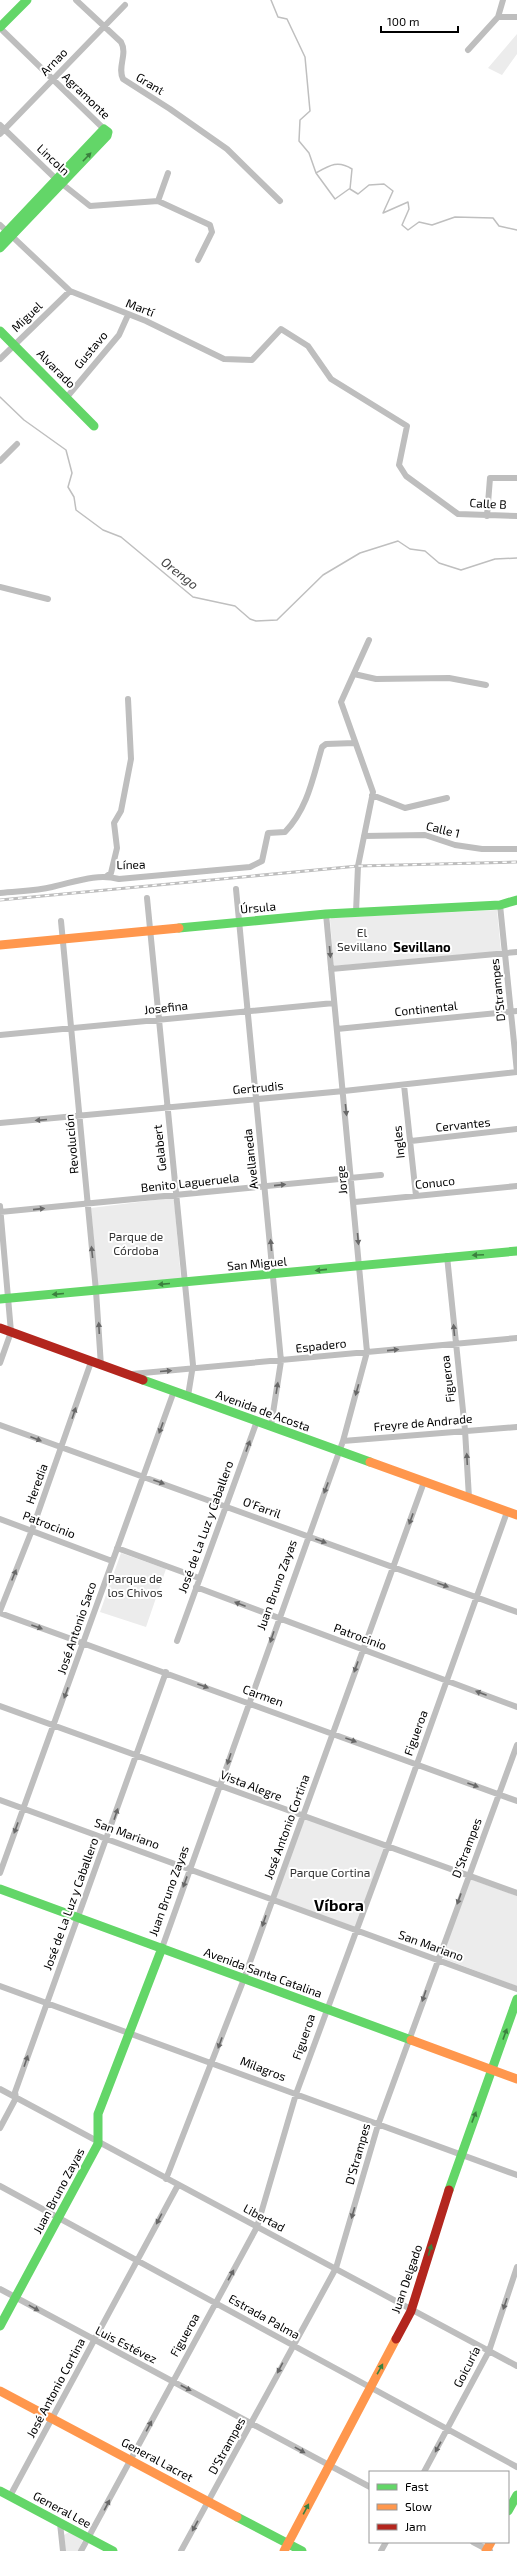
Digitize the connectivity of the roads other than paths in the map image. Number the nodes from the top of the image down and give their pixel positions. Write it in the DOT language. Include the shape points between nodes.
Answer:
graph roads {
  1 [pos="27,0"];
  2 [pos="76,0"];
  3 [pos="503,0"];
  4 [pos="125,5"];
  5 [pos="517,17"];
  6 [pos="498,18"];
  7 [pos="0,27"];
  8 [pos="104,27"];
  9 [pos="468,50"];
  10 [pos="53,79"];
  11 [pos="1,129"];
  12 [pos="104,129"];
  13 [pos="168,173"];
  14 [pos="58,182"];
  15 [pos="158,201"];
  16 [pos="280,201"];
  17 [pos="0,224"];
  18 [pos="9,234"];
  19 [pos="0,239"];
  20 [pos="0,248"];
  21 [pos="198,260"];
  22 [pos="70,291"];
  23 [pos="128,315"];
  24 [pos="0,331"];
  25 [pos="15,345"];
  26 [pos="0,359"];
  27 [pos="67,397"];
  28 [pos="94,426"];
  29 [pos="16,444"];
  30 [pos="0,461"];
  31 [pos="517,478"];
  32 [pos="458,514"];
  33 [pos="486,516"];
  34 [pos="517,516"];
  35 [pos="0,587"];
  36 [pos="48,599"];
  37 [pos="369,640"];
  38 [pos="354,674"];
  39 [pos="486,685"];
  40 [pos="128,699"];
  41 [pos="355,743"];
  42 [pos="372,796"];
  43 [pos="447,798"];
  44 [pos="364,836"];
  45 [pos="517,849"];
  46 [pos="107,876"];
  47 [pos="236,890"];
  48 [pos="0,893"];
  49 [pos="147,898"];
  50 [pos="517,900"];
  51 [pos="500,905"];
  52 [pos="356,912"];
  53 [pos="326,914"];
  54 [pos="61,921"];
  55 [pos="238,922"];
  56 [pos="151,931"];
  57 [pos="62,939"];
  58 [pos="0,945"];
  59 [pos="517,952"];
  60 [pos="506,953"];
  61 [pos="331,969"];
  62 [pos="334,1003"];
  63 [pos="247,1011"];
  64 [pos="514,1011"];
  65 [pos="159,1020"];
  66 [pos="72,1028"];
  67 [pos="337,1029"];
  68 [pos="0,1035"];
  69 [pos="517,1072"];
  70 [pos="404,1085"];
  71 [pos="344,1091"];
  72 [pos="256,1099"];
  73 [pos="166,1108"];
  74 [pos="80,1116"];
  75 [pos="0,1124"];
  76 [pos="517,1130"];
  77 [pos="410,1141"];
  78 [pos="382,1175"];
  79 [pos="352,1178"];
  80 [pos="517,1186"];
  81 [pos="265,1187"];
  82 [pos="176,1196"];
  83 [pos="416,1196"];
  84 [pos="355,1202"];
  85 [pos="88,1204"];
  86 [pos="0,1206"];
  87 [pos="0,1212"];
  88 [pos="517,1251"];
  89 [pos="447,1256"];
  90 [pos="360,1266"];
  91 [pos="273,1274"];
  92 [pos="185,1282"];
  93 [pos="96,1291"];
  94 [pos="5,1299"];
  95 [pos="0,1328"];
  96 [pos="11,1332"];
  97 [pos="517,1338"];
  98 [pos="455,1344"];
  99 [pos="368,1352"];
  100 [pos="281,1361"];
  101 [pos="91,1362"];
  102 [pos="0,1363"];
  103 [pos="101,1366"];
  104 [pos="193,1368"];
  105 [pos="127,1374"];
  106 [pos="174,1391"];
  107 [pos="188,1396"];
  108 [pos="257,1421"];
  109 [pos="0,1425"];
  110 [pos="270,1426"];
  111 [pos="517,1426"];
  112 [pos="465,1430"];
  113 [pos="343,1441"];
  114 [pos="62,1448"];
  115 [pos="340,1452"];
  116 [pos="143,1476"];
  117 [pos="424,1482"];
  118 [pos="469,1498"];
  119 [pos="226,1506"];
  120 [pos="507,1512"];
  121 [pos="517,1515"];
  122 [pos="0,1519"];
  123 [pos="32,1530"];
  124 [pos="308,1536"];
  125 [pos="117,1548"];
  126 [pos="112,1561"];
  127 [pos="393,1567"];
  128 [pos="199,1578"];
  129 [pos="196,1587"];
  130 [pos="476,1597"];
  131 [pos="0,1612"];
  132 [pos="517,1612"];
  133 [pos="278,1619"];
  134 [pos="177,1641"];
  135 [pos="84,1644"];
  136 [pos="362,1650"];
  137 [pos="166,1672"];
  138 [pos="448,1681"];
  139 [pos="249,1703"];
  140 [pos="0,1706"];
  141 [pos="517,1707"];
  142 [pos="54,1726"];
  143 [pos="333,1733"];
  144 [pos="517,1745"];
  145 [pos="136,1756"];
  146 [pos="416,1764"];
  147 [pos="220,1785"];
  148 [pos="499,1794"];
  149 [pos="0,1800"];
  150 [pos="517,1801"];
  151 [pos="23,1808"];
  152 [pos="303,1817"];
  153 [pos="107,1839"];
  154 [pos="387,1848"];
  155 [pos="190,1868"];
  156 [pos="0,1873"];
  157 [pos="468,1875"];
  158 [pos="0,1890"];
  159 [pos="517,1893"];
  160 [pos="272,1899"];
  161 [pos="78,1917"];
  162 [pos="356,1930"];
  163 [pos="162,1948"];
  164 [pos="437,1960"];
  165 [pos="244,1978"];
  166 [pos="0,1986"];
  167 [pos="517,1989"];
  168 [pos="517,1999"];
  169 [pos="46,2004"];
  170 [pos="326,2009"];
  171 [pos="129,2032"];
  172 [pos="410,2039"];
  173 [pos="213,2062"];
  174 [pos="492,2069"];
  175 [pos="517,2079"];
  176 [pos="0,2089"];
  177 [pos="296,2094"];
  178 [pos="16,2098"];
  179 [pos="378,2125"];
  180 [pos="0,2128"];
  181 [pos="98,2144"];
  182 [pos="460,2154"];
  183 [pos="517,2175"];
  184 [pos="166,2179"];
  185 [pos="178,2185"];
  186 [pos="0,2186"];
  187 [pos="59,2218"];
  188 [pos="257,2227"];
  189 [pos="137,2260"];
  190 [pos="517,2267"];
  191 [pos="336,2268"];
  192 [pos="0,2289"];
  193 [pos="16,2297"];
  194 [pos="216,2302"];
  195 [pos="412,2311"];
  196 [pos="0,2326"];
  197 [pos="94,2341"];
  198 [pos="292,2345"];
  199 [pos="489,2351"];
  200 [pos="517,2366"];
  201 [pos="173,2381"];
  202 [pos="370,2388"];
  203 [pos="0,2391"];
  204 [pos="52,2419"];
  205 [pos="252,2423"];
  206 [pos="448,2428"];
  207 [pos="131,2460"];
  208 [pos="330,2466"];
  209 [pos="517,2467"];
  210 [pos="425,2471"];
  211 [pos="369,2486"];
  212 [pos="0,2491"];
  213 [pos="517,2495"];
  214 [pos="10,2496"];
  215 [pos="209,2501"];
  216 [pos="509,2509"];
  217 [pos="60,2523"];
  218 [pos="89,2538"];
  219 [pos="476,2543"];
  220 [pos="286,2547"];
  221 [pos="488,2548"];
  222 [pos="63,2551"];
  223 [pos="81,2551"];
  224 [pos="113,2551"];
  225 [pos="181,2551"];
  226 [pos="302,2551"];
  1 -- 7 [label="street"];
  2 -- 8 [label="street, Grant"];
  3 -- 6 [label="street"];
  4 -- 8 [label="street, Arnao"];
  5 -- 6 [label="street"];
  6 -- 9 [label="street"];
  7 -- 10 [label="street, Agramonte"];
  8 -- 10 [label="street, Arnao"];
  8 -- 16 [label="street, Grant" via="124,46 121,70 123,79 170,108 227,149"];
  10 -- 11 [label="street, Arnao"];
  10 -- 12 [label="street, Agramonte"];
  11 -- 14 [label="street, Lincoln"];
  12 -- 14 [label="street" via="108,132 107,136"];
  13 -- 15 [label="street"];
  14 -- 15 [label="street, Lincoln" via="86,204 94,206"];
  14 -- 18 [label="street"];
  15 -- 21 [label="street" via="210,225 212,232"];
  17 -- 18 [label="street, Martí"];
  18 -- 19 [label="street"];
  18 -- 20 [label="street"];
  18 -- 22 [label="street, Martí"];
  22 -- 23 [label="street, Martí"];
  22 -- 25 [label="street, Miguel"];
  23 -- 27 [label="street, Gustavo" via="119,334"];
  23 -- 32 [label="street, Martí" via="224,359 252,360 281,329 308,346 330,379 406,426 399,465 406,476"];
  24 -- 25 [label="street, Alvarado"];
  25 -- 26 [label="street, Miguel"];
  25 -- 27 [label="street, Alvarado"];
  27 -- 28 [label="street, Alvarado"];
  29 -- 30 [label="street"];
  31 -- 33 [label="street" via="490,478"];
  32 -- 33 [label="street, Calle B"];
  33 -- 34 [label="street, Calle B"];
  35 -- 36 [label="street"];
  37 -- 38 [label="street"];
  38 -- 39 [label="street" via="376,679 449,678"];
  38 -- 41 [label="street" via="341,702"];
  40 -- 46 [label="street" via="131,759 121,811 114,823 117,848 114,865"];
  41 -- 42 [label="street"];
  41 -- 46 [label="street, Línea" via="326,744 322,747 310,790 296,820 285,832 268,833 262,861 250,866 119,879"];
  42 -- 43 [label="street" via="405,808"];
  42 -- 44 [label="street"];
  44 -- 45 [label="street, Calle 1" via="425,835 455,845 482,849"];
  44 -- 52 [label="street" via="358,866"];
  46 -- 48 [label="street, Línea" via="52,887"];
  47 -- 55 [label="street, Avellaneda"];
  49 -- 56 [label="street, Gelabert"];
  50 -- 51 [label="street, Úrsula"];
  51 -- 52 [label="street, Úrsula"];
  51 -- 60 [label="street, D'Strampes"];
  52 -- 53 [label="street, Úrsula"];
  53 -- 55 [label="street, Úrsula"];
  53 -- 61 [label="street, Jorge, one-way"];
  54 -- 57 [label="street, Revolución"];
  55 -- 56 [label="street, Úrsula"];
  55 -- 63 [label="street, Avellaneda"];
  56 -- 57 [label="street, Úrsula"];
  56 -- 65 [label="street, Gelabert"];
  57 -- 58 [label="street, Úrsula"];
  57 -- 66 [label="street, Revolución"];
  59 -- 60 [label="street"];
  60 -- 61 [label="street"];
  60 -- 64 [label="street, D'Strampes"];
  61 -- 62 [label="street, Jorge"];
  62 -- 63 [label="street, Josefina"];
  62 -- 67 [label="street, Jorge"];
  63 -- 65 [label="street, Josefina"];
  63 -- 72 [label="street, Avellaneda"];
  64 -- 67 [label="street, Continental"];
  64 -- 69 [label="street, D'Strampes"];
  65 -- 66 [label="street, Josefina"];
  65 -- 73 [label="street, Gelabert"];
  66 -- 68 [label="street, Josefina"];
  66 -- 74 [label="street, Revolución"];
  67 -- 71 [label="street, Jorge"];
  69 -- 70 [label="street, Gertrudis"];
  70 -- 71 [label="street, Gertrudis"];
  70 -- 77 [label="street, Ingles"];
  71 -- 72 [label="street, Gertrudis"];
  71 -- 79 [label="street, Jorge, one-way"];
  72 -- 73 [label="street, Gertrudis"];
  72 -- 81 [label="street, Avellaneda"];
  73 -- 74 [label="street, Gertrudis"];
  73 -- 82 [label="street, Gelabert"];
  74 -- 75 [label="street, Gertrudis, one-way"];
  74 -- 85 [label="street, Revolución"];
  76 -- 77 [label="street, Cervantes"];
  77 -- 83 [label="street, Ingles"];
  78 -- 79 [label="street, Benito Lagueruela"];
  81 -- 79 [label="street, Benito Lagueruela, one-way"];
  79 -- 84 [label="street, Jorge"];
  80 -- 83 [label="street, Conuco"];
  81 -- 82 [label="street, Benito Lagueruela"];
  91 -- 81 [label="street, Avellaneda, one-way"];
  82 -- 85 [label="street, Benito Lagueruela"];
  82 -- 92 [label="street, Gelabert"];
  83 -- 84 [label="street, Conuco"];
  84 -- 90 [label="street, Jorge, one-way"];
  87 -- 85 [label="street, Benito Lagueruela, one-way"];
  93 -- 85 [label="street, Revolución, one-way"];
  86 -- 87 [label="street"];
  87 -- 94 [label="street"];
  88 -- 89 [label="street, San Miguel, one-way"];
  89 -- 90 [label="street, San Miguel"];
  98 -- 89 [label="street, Figueroa, one-way"];
  90 -- 91 [label="street, San Miguel, one-way"];
  90 -- 99 [label="street, Jorge"];
  91 -- 92 [label="street, San Miguel"];
  91 -- 100 [label="street, Avellaneda"];
  92 -- 93 [label="street, San Miguel, one-way"];
  92 -- 104 [label="street, Gelabert"];
  93 -- 94 [label="street, San Miguel, one-way"];
  103 -- 93 [label="street, Revolución, one-way"];
  94 -- 96 [label="street"];
  95 -- 96 [label="street, Avenida de Acosta"];
  96 -- 101 [label="street, Avenida de Acosta"];
  96 -- 102 [label="street"];
  97 -- 98 [label="street, Espadero"];
  99 -- 98 [label="street, Espadero, one-way"];
  98 -- 112 [label="street, Figueroa"];
  99 -- 100 [label="street, Espadero"];
  99 -- 113 [label="street, Jorge, one-way"];
  100 -- 104 [label="street, Espadero"];
  110 -- 100 [label="street, Avellaneda, one-way"];
  101 -- 103 [label="street, Avenida de Acosta"];
  114 -- 101 [label="street, Heredia, one-way"];
  103 -- 105 [label="street, Avenida de Acosta"];
  105 -- 104 [label="street, Espadero, one-way"];
  104 -- 107 [label="street, Gelabert"];
  105 -- 106 [label="street, Avenida de Acosta"];
  106 -- 107 [label="street, Avenida de Acosta"];
  106 -- 116 [label="street, José Antonio Saco, one-way"];
  107 -- 108 [label="street, Avenida de Acosta"];
  108 -- 110 [label="street, Avenida de Acosta"];
  119 -- 108 [label="street, José de La Luz y Caballero, one-way"];
  109 -- 114 [label="street, O'Farril, one-way"];
  110 -- 115 [label="street, Avenida de Acosta"];
  111 -- 112 [label="street, Freyre de Andrade"];
  112 -- 113 [label="street, Freyre de Andrade"];
  118 -- 112 [label="street, Figueroa, one-way"];
  113 -- 115 [label="street"];
  114 -- 116 [label="street, O'Farril"];
  114 -- 123 [label="street, Heredia"];
  115 -- 117 [label="street, Avenida de Acosta"];
  115 -- 124 [label="street, Juan Bruno Zayas, one-way"];
  116 -- 119 [label="street, O'Farril, one-way"];
  116 -- 125 [label="street, José Antonio Saco"];
  117 -- 118 [label="street, Avenida de Acosta"];
  117 -- 127 [label="street, José Antonio Cortina, one-way"];
  118 -- 120 [label="street, Avenida de Acosta"];
  119 -- 124 [label="street, O'Farril"];
  119 -- 128 [label="street, José de La Luz y Caballero"];
  120 -- 121 [label="street, Avenida de Acosta"];
  120 -- 130 [label="street, Figueroa"];
  122 -- 123 [label="street, Patrocinio"];
  123 -- 126 [label="street, Patrocinio"];
  131 -- 123 [label="street, Heredia, one-way"];
  124 -- 127 [label="street, O'Farril, one-way"];
  124 -- 133 [label="street, Juan Bruno Zayas"];
  125 -- 126 [label="street, José Antonio Saco"];
  125 -- 128 [label="street"];
  126 -- 135 [label="street, José Antonio Saco"];
  127 -- 130 [label="street, O'Farril, one-way"];
  127 -- 136 [label="street, José Antonio Cortina"];
  128 -- 129 [label="street, José de La Luz y Caballero"];
  133 -- 129 [label="street, Patrocinio, one-way"];
  129 -- 134 [label="street, José de La Luz y Caballero"];
  130 -- 132 [label="street, O'Farril"];
  130 -- 138 [label="street, Figueroa"];
  131 -- 135 [label="street, Carmen, one-way"];
  133 -- 136 [label="street, Patrocinio"];
  133 -- 139 [label="street, Juan Bruno Zayas, one-way"];
  135 -- 137 [label="street, Carmen"];
  135 -- 142 [label="street, José Antonio Saco, one-way"];
  136 -- 138 [label="street, Patrocinio"];
  136 -- 143 [label="street, José Antonio Cortina, one-way"];
  137 -- 139 [label="street, Carmen, one-way"];
  137 -- 145 [label="street, José de La Luz y Caballero"];
  141 -- 138 [label="street, Patrocinio, one-way"];
  138 -- 146 [label="street, Figueroa"];
  139 -- 143 [label="street, Carmen"];
  139 -- 147 [label="street, Juan Bruno Zayas, one-way"];
  140 -- 142 [label="street, Vista Alegre"];
  142 -- 145 [label="street, Vista Alegre"];
  142 -- 151 [label="street, José Antonio Saco"];
  143 -- 146 [label="street, Carmen, one-way"];
  143 -- 152 [label="street, José Antonio Cortina"];
  144 -- 148 [label="street, D'Strampes"];
  145 -- 147 [label="street, Vista Alegre"];
  153 -- 145 [label="street, José de La Luz y Caballero, one-way"];
  146 -- 148 [label="street, Carmen, one-way"];
  146 -- 154 [label="street, Figueroa"];
  147 -- 152 [label="street, Vista Alegre"];
  147 -- 155 [label="street, Juan Bruno Zayas"];
  148 -- 150 [label="street, Carmen"];
  148 -- 157 [label="street, D'Strampes"];
  149 -- 151 [label="street, San Mariano"];
  151 -- 153 [label="street, San Mariano"];
  151 -- 156 [label="street, José Antonio Saco, one-way"];
  152 -- 154 [label="street, Vista Alegre"];
  152 -- 160 [label="street, José Antonio Cortina"];
  153 -- 155 [label="street, San Mariano"];
  153 -- 161 [label="street, José de La Luz y Caballero"];
  154 -- 157 [label="street, Vista Alegre"];
  154 -- 162 [label="street, Figueroa"];
  155 -- 160 [label="street, San Mariano"];
  155 -- 163 [label="street, Juan Bruno Zayas, one-way"];
  157 -- 159 [label="street, Vista Alegre"];
  157 -- 164 [label="street, D'Strampes, one-way"];
  158 -- 161 [label="street, Avenida Santa Catalina"];
  160 -- 162 [label="street, San Mariano"];
  160 -- 165 [label="street, José Antonio Cortina, one-way"];
  161 -- 163 [label="street, Avenida Santa Catalina"];
  161 -- 169 [label="street, José de La Luz y Caballero"];
  162 -- 164 [label="street, San Mariano"];
  162 -- 170 [label="street, Figueroa"];
  163 -- 165 [label="street, Avenida Santa Catalina"];
  163 -- 171 [label="street, Juan Bruno Zayas"];
  164 -- 167 [label="street, San Mariano"];
  164 -- 172 [label="street, D'Strampes, one-way"];
  165 -- 170 [label="street, Avenida Santa Catalina"];
  165 -- 173 [label="street, José Antonio Cortina, one-way"];
  166 -- 169 [label="street, Milagros"];
  174 -- 168 [label="street, Juan Delgado, one-way"];
  169 -- 171 [label="street, Milagros"];
  178 -- 169 [label="street, José de La Luz y Caballero, one-way" via="15,2092"];
  170 -- 172 [label="street, Avenida Santa Catalina"];
  170 -- 177 [label="street, Figueroa"];
  171 -- 173 [label="street, Milagros"];
  171 -- 181 [label="street, Juan Bruno Zayas" via="98,2114"];
  172 -- 174 [label="street, Avenida Santa Catalina"];
  172 -- 179 [label="street, D'Strampes"];
  173 -- 177 [label="street, Milagros"];
  173 -- 184 [label="street, José Antonio Cortina"];
  174 -- 175 [label="street, Avenida Santa Catalina"];
  182 -- 174 [label="street, Juan Delgado, one-way"];
  176 -- 178 [label="street, Libertad"];
  177 -- 179 [label="street, Milagros"];
  177 -- 188 [label="street, Figueroa"];
  178 -- 180 [label="street, José de La Luz y Caballero"];
  178 -- 181 [label="street, Libertad"];
  179 -- 182 [label="street, Milagros"];
  179 -- 191 [label="street, D'Strampes, one-way"];
  181 -- 184 [label="street, Libertad"];
  181 -- 187 [label="street, Juan Bruno Zayas"];
  182 -- 183 [label="street, Milagros"];
  195 -- 182 [label="street, Juan Delgado, one-way"];
  184 -- 185 [label="street, Libertad"];
  185 -- 188 [label="street, Libertad"];
  185 -- 189 [label="street, José Antonio Cortina, one-way"];
  186 -- 187 [label="street, Estrada Palma"];
  187 -- 189 [label="street, Estrada Palma"];
  187 -- 193 [label="street, Juan Bruno Zayas"];
  188 -- 191 [label="street, Libertad"];
  194 -- 188 [label="street, Figueroa, one-way"];
  189 -- 194 [label="street, Estrada Palma"];
  189 -- 197 [label="street, José Antonio Cortina"];
  190 -- 199 [label="street, Goicuría, one-way"];
  191 -- 195 [label="street, Libertad"];
  191 -- 198 [label="street, D'Strampes"];
  192 -- 193 [label="street, Luis Estévez"];
  193 -- 196 [label="street, Juan Bruno Zayas"];
  193 -- 197 [label="street, Luis Estévez, one-way"];
  194 -- 198 [label="street, Estrada Palma"];
  194 -- 201 [label="street, Figueroa"];
  195 -- 199 [label="street, Libertad"];
  202 -- 195 [label="street, Juan Delgado, one-way"];
  197 -- 201 [label="street, Luis Estévez"];
  197 -- 204 [label="street, José Antonio Cortina"];
  198 -- 202 [label="street, Estrada Palma"];
  198 -- 205 [label="street, D'Strampes, one-way"];
  199 -- 200 [label="street, Libertad"];
  199 -- 206 [label="street, Goicuría"];
  201 -- 205 [label="street, Luis Estévez, one-way"];
  207 -- 201 [label="street, Figueroa, one-way"];
  202 -- 206 [label="street, Estrada Palma"];
  202 -- 208 [label="street, Juan Delgado"];
  203 -- 204 [label="street, General Lacret"];
  204 -- 207 [label="street, General Lacret"];
  204 -- 214 [label="street, José Antonio Cortina"];
  205 -- 208 [label="street, Luis Estévez, one-way"];
  205 -- 215 [label="street, D'Strampes"];
  206 -- 209 [label="street, Estrada Palma"];
  206 -- 210 [label="street, Goicuría, one-way"];
  207 -- 215 [label="street, General Lacret"];
  218 -- 207 [label="street, Figueroa, one-way"];
  208 -- 211 [label="street, Luis Estévez"];
  220 -- 208 [label="street, Juan Delgado, one-way"];
  212 -- 214 [label="street, General Lee"];
  213 -- 216 [label="street"];
  214 -- 217 [label="street, General Lee"];
  215 -- 220 [label="street, General Lacret"];
  215 -- 225 [label="street, D'Strampes, one-way"];
  217 -- 218 [label="street, General Lee"];
  217 -- 222 [label="street"];
  218 -- 223 [label="street, Figueroa"];
  218 -- 224 [label="street, General Lee"];
  219 -- 221 [label="street"];
  220 -- 226 [label="street, General Lacret"];
}
